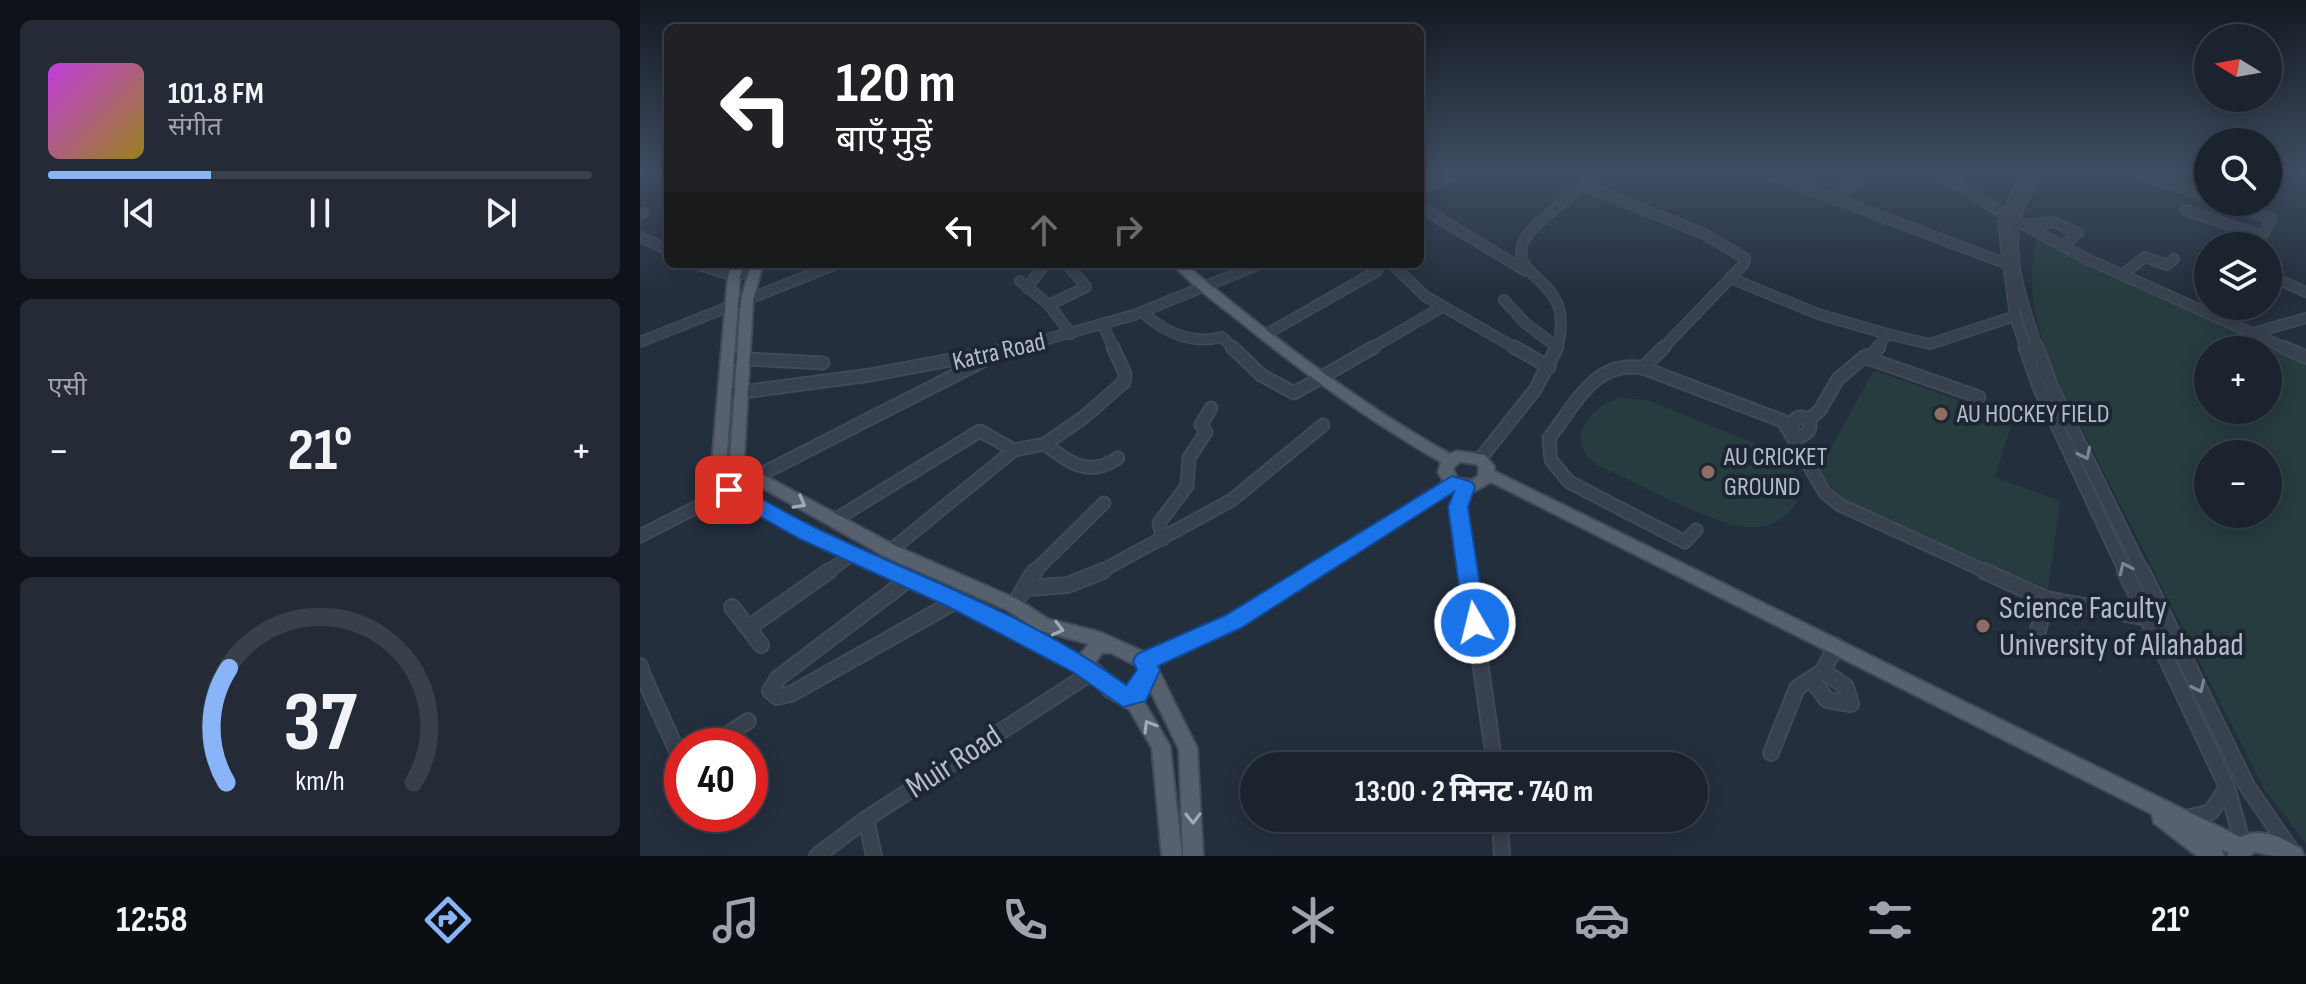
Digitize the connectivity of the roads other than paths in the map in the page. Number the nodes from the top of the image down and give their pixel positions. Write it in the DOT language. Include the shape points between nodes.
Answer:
graph roads {
  1 [pos="1427,211"];
  2 [pos="1556,211"];
  3 [pos="1649,211"];
  4 [pos="1868,211"];
  5 [pos="2002,211"];
  6 [pos="2017,211"];
  7 [pos="2019,211"];
  8 [pos="2187,211"];
  9 [pos="2263,216"];
  10 [pos="2015,219"];
  11 [pos="2243,232"];
  12 [pos="2264,232"];
  13 [pos="2041,233"];
  14 [pos="640,237"];
  15 [pos="2009,238"];
  16 [pos="2063,246"];
  17 [pos="664,248"];
  18 [pos="2174,259"];
  19 [pos="2007,264"];
  20 [pos="756,268"];
  21 [pos="827,268"];
  22 [pos="1041,268"];
  23 [pos="1070,268"];
  24 [pos="1182,268"];
  25 [pos="1252,268"];
  26 [pos="1396,268"];
  27 [pos="736,270"];
  28 [pos="1377,271"];
  29 [pos="1529,273"];
  30 [pos="2123,274"];
  31 [pos="1730,278"];
  32 [pos="2282,281"];
  33 [pos="1207,290"];
  34 [pos="2306,292"];
  35 [pos="1504,300"];
  36 [pos="740,303"];
  37 [pos="1049,305"];
  38 [pos="1442,307"];
  39 [pos="1143,313"];
  40 [pos="2015,316"];
  41 [pos="2306,318"];
  42 [pos="1103,325"];
  43 [pos="2253,333"];
  44 [pos="1071,334"];
  45 [pos="1887,334"];
  46 [pos="1265,335"];
  47 [pos="640,342"];
  48 [pos="1557,347"];
  49 [pos="994,355"];
  50 [pos="1864,357"];
  51 [pos="2306,357"];
  52 [pos="736,358"];
  53 [pos="823,363"];
  54 [pos="1549,367"];
  55 [pos="1643,368"];
  56 [pos="1323,377"];
  57 [pos="733,393"];
  58 [pos="1979,397"];
  59 [pos="1211,408"];
  60 [pos="1807,421"];
  61 [pos="1323,425"];
  62 [pos="1045,444"];
  63 [pos="1014,450"];
  64 [pos="1118,458"];
  65 [pos="1450,460"];
  66 [pos="1484,466"];
  67 [pos="755,477"];
  68 [pos="1459,485"];
  69 [pos="729,490"];
  70 [pos="1104,503"];
  71 [pos="833,521"];
  72 [pos="1696,530"];
  73 [pos="640,536"];
  74 [pos="1163,539"];
  75 [pos="890,551"];
  76 [pos="854,553"];
  77 [pos="909,579"];
  78 [pos="1028,588"];
  79 [pos="2046,599"];
  80 [pos="956,601"];
  81 [pos="1013,605"];
  82 [pos="732,607"];
  83 [pos="2148,618"];
  84 [pos="748,628"];
  85 [pos="2036,639"];
  86 [pos="761,645"];
  87 [pos="1111,645"];
  88 [pos="1836,646"];
  89 [pos="1147,665"];
  90 [pos="1088,668"];
  91 [pos="641,675"];
  92 [pos="1123,696"];
  93 [pos="748,721"];
  94 [pos="666,728"];
  95 [pos="737,728"];
  96 [pos="1493,752"];
  97 [pos="1771,753"];
  98 [pos="2227,787"];
  99 [pos="2132,795"];
  100 [pos="866,819"];
  101 [pos="2182,819"];
  102 [pos="1501,832"];
  103 [pos="2241,850"];
  104 [pos="817,856"];
  105 [pos="874,856"];
  106 [pos="1172,856"];
  107 [pos="1193,856"];
  108 [pos="1502,856"];
  109 [pos="2214,856"];
  110 [pos="2295,856"];
  1 -- 29 [label="street"];
  2 -- 29 [label="street" via="1526,236 1519,256"];
  3 -- 31 [label="street" via="1740,253 1744,264"];
  4 -- 19 [label="street"];
  5 -- 10 [label="street"];
  6 -- 10 [label="street"];
  7 -- 10 [label="street"];
  8 -- 11 [label="street"];
  9 -- 12 [label="street" via="2272,219"];
  10 -- 13 [label="street"];
  10 -- 15 [label="street"];
  10 -- 16 [label="street" via="2053,222 2078,233"];
  13 -- 15 [label="street"];
  13 -- 16 [label="street"];
  14 -- 17 [label="street"];
  15 -- 19 [label="street"];
  15 -- 110 [label="street, one-way" via="2034,340 2052,387 2247,786"];
  16 -- 30 [label="street"];
  18 -- 30 [label="street" via="2167,265 2145,257"];
  19 -- 40 [label="street"];
  20 -- 27 [label="street"];
  20 -- 36 [label="main road"];
  21 -- 36 [label="street"];
  22 -- 37 [label="street" via="1024,284"];
  23 -- 37 [label="street" via="1086,287"];
  24 -- 33 [label="main road"];
  25 -- 33 [label="street, Katra Road"];
  26 -- 38 [label="street"];
  27 -- 36 [label="main road"];
  28 -- 46 [label="street"];
  29 -- 48 [label="street" via="1563,313"];
  30 -- 43 [label="street"];
  31 -- 45 [label="street" via="1818,314"];
  31 -- 55 [label="street"];
  32 -- 34 [label="street"];
  33 -- 39 [label="street, Katra Road"];
  33 -- 46 [label="main road"];
  35 -- 48 [label="street"];
  36 -- 47 [label="street"];
  36 -- 52 [label="main road"];
  37 -- 44 [label="street"];
  38 -- 54 [label="street"];
  38 -- 56 [label="street"];
  39 -- 42 [label="street, Katra Road"];
  39 -- 56 [label="street" via="1158,328 1185,337 1222,337 1286,392"];
  40 -- 45 [label="street" via="1992,318 1931,344"];
  83 -- 40 [label="street, one-way" via="2039,387"];
  41 -- 43 [label="street"];
  42 -- 44 [label="street, Katra Road"];
  42 -- 62 [label="street" via="1124,382"];
  43 -- 51 [label="street"];
  44 -- 49 [label="street, Katra Road"];
  45 -- 50 [label="street" via="1874,354"];
  46 -- 56 [label="main road"];
  48 -- 54 [label="street"];
  49 -- 57 [label="street, Katra Road"];
  49 -- 67 [label="street"];
  50 -- 58 [label="street"];
  50 -- 60 [label="street" via="1838,379"];
  52 -- 53 [label="street"];
  52 -- 57 [label="main road"];
  54 -- 66 [label="street"];
  55 -- 72 [label="street" via="1622,364 1602,372 1549,438 1551,460 1569,482 1685,542"];
  55 -- 79 [label="street" via="1783,421 1825,493 1840,505"];
  56 -- 65 [label="main road"];
  57 -- 67 [label="main road" via="737,458"];
  57 -- 69 [label="main road" via="719,464"];
  59 -- 74 [label="street" via="1201,425 1204,440 1189,458 1188,490 1159,523"];
  61 -- 74 [label="street" via="1232,500"];
  62 -- 63 [label="street"];
  62 -- 64 [label="street" via="1092,471 1105,469"];
  63 -- 71 [label="street" via="980,431"];
  63 -- 75 [label="street"];
  65 -- 66 [label="main road" via="1465,455"];
  65 -- 68 [label="main road" via="1445,472"];
  66 -- 68 [label="main road" via="1480,484"];
  66 -- 88 [label="main road"];
  67 -- 69 [label="street"];
  67 -- 71 [label="main road, one-way"];
  68 -- 89 [label="street" via="1234,621"];
  68 -- 96 [label="street"];
  69 -- 73 [label="street"];
  69 -- 76 [label="main road"];
  70 -- 78 [label="street" via="1030,576"];
  71 -- 75 [label="main road"];
  74 -- 78 [label="street" via="1094,576 1068,585"];
  75 -- 81 [label="main road"];
  76 -- 77 [label="main road"];
  76 -- 84 [label="street"];
  77 -- 80 [label="main road"];
  77 -- 80 [label="street" via="778,678 770,691 777,697 791,694"];
  78 -- 81 [label="street"];
  79 -- 83 [label="street"];
  79 -- 85 [label="street"];
  80 -- 90 [label="main road"];
  81 -- 87 [label="main road, one-way" via="1044,625"];
  82 -- 84 [label="street"];
  83 -- 98 [label="street"];
  84 -- 86 [label="street"];
  87 -- 89 [label="main road"];
  87 -- 90 [label="main road" via="1098,645"];
  88 -- 97 [label="street" via="1818,675 1797,688"];
  88 -- 99 [label="main road"];
  89 -- 92 [label="main road" via="1137,694"];
  89 -- 107 [label="main road, one-way" via="1188,748"];
  90 -- 92 [label="main road"];
  90 -- 100 [label="street, Muir Road"];
  91 -- 94 [label="street"];
  106 -- 92 [label="main road, one-way" via="1161,746 1135,703"];
  93 -- 95 [label="street"];
  98 -- 101 [label="street" via="2221,807"];
  98 -- 103 [label="street"];
  99 -- 101 [label="main road"];
  99 -- 109 [label="main road"];
  100 -- 104 [label="street, Muir Road"];
  100 -- 105 [label="street"];
  101 -- 103 [label="main road"];
  102 -- 108 [label="street"];
  103 -- 110 [label="main road" via="2265,842"];
}
